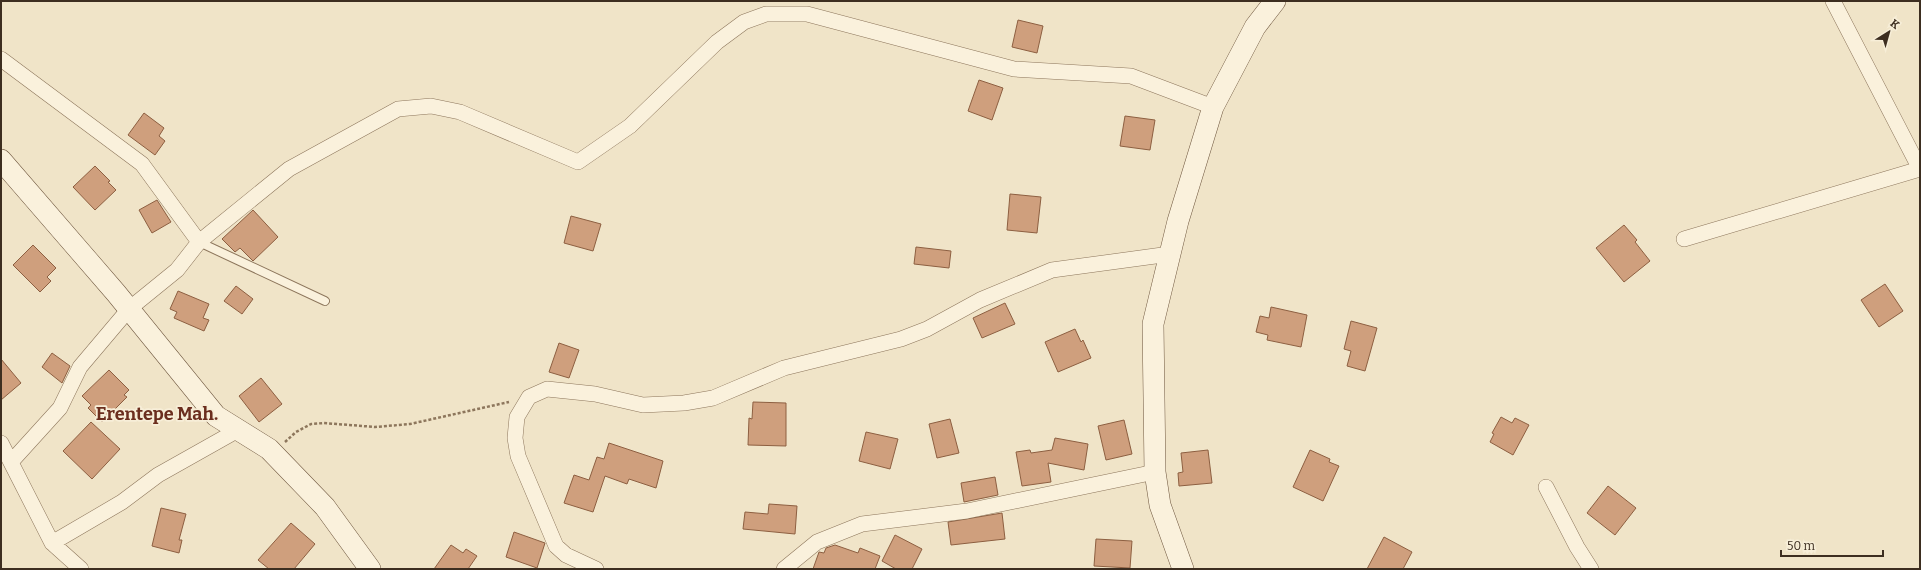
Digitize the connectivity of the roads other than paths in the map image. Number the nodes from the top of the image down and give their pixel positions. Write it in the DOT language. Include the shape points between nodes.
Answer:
graph roads {
  1 [pos="1275,1"];
  2 [pos="1833,1"];
  3 [pos="1,59"];
  4 [pos="1213,107"];
  5 [pos="1,160"];
  6 [pos="1684,239"];
  7 [pos="199,242"];
  8 [pos="1170,254"];
  9 [pos="325,301"];
  10 [pos="129,309"];
  11 [pos="238,430"];
  12 [pos="1,443"];
  13 [pos="11,462"];
  14 [pos="1155,472"];
  15 [pos="1546,487"];
  16 [pos="52,543"];
  17 [pos="81,569"];
  18 [pos="370,569"];
  19 [pos="596,569"];
  20 [pos="784,569"];
  21 [pos="1183,569"];
  22 [pos="1592,569"];
  1 -- 4 [label="street" via="1255,27"];
  2 -- 6 [label="street" via="1920,169"];
  3 -- 7 [label="street" via="142,164"];
  4 -- 7 [label="street" via="1131,76 1014,69 807,14 766,14 744,22 717,42 630,126 578,162 460,112 431,106 398,109 289,169"];
  4 -- 8 [label="street"];
  5 -- 10 [label="street"];
  7 -- 9 [label="lane"];
  7 -- 10 [label="street" via="177,270"];
  8 -- 14 [label="street" via="1153,324"];
  8 -- 19 [label="street" via="1052,270 980,300 926,329 901,339 784,368 713,398 684,403 643,405 595,394 547,389 529,397 516,417 515,438 518,456 556,546 566,555"];
  10 -- 11 [label="street" via="216,416"];
  10 -- 13 [label="street" via="80,367 60,408"];
  11 -- 16 [label="street" via="158,474 122,502"];
  11 -- 18 [label="street" via="273,453 325,506"];
  12 -- 13 [label="street"];
  13 -- 16 [label="street"];
  14 -- 20 [label="street" via="967,511 862,524 817,542"];
  14 -- 21 [label="street" via="1160,505"];
  15 -- 22 [label="street" via="1577,547"];
  16 -- 17 [label="street"];
}
